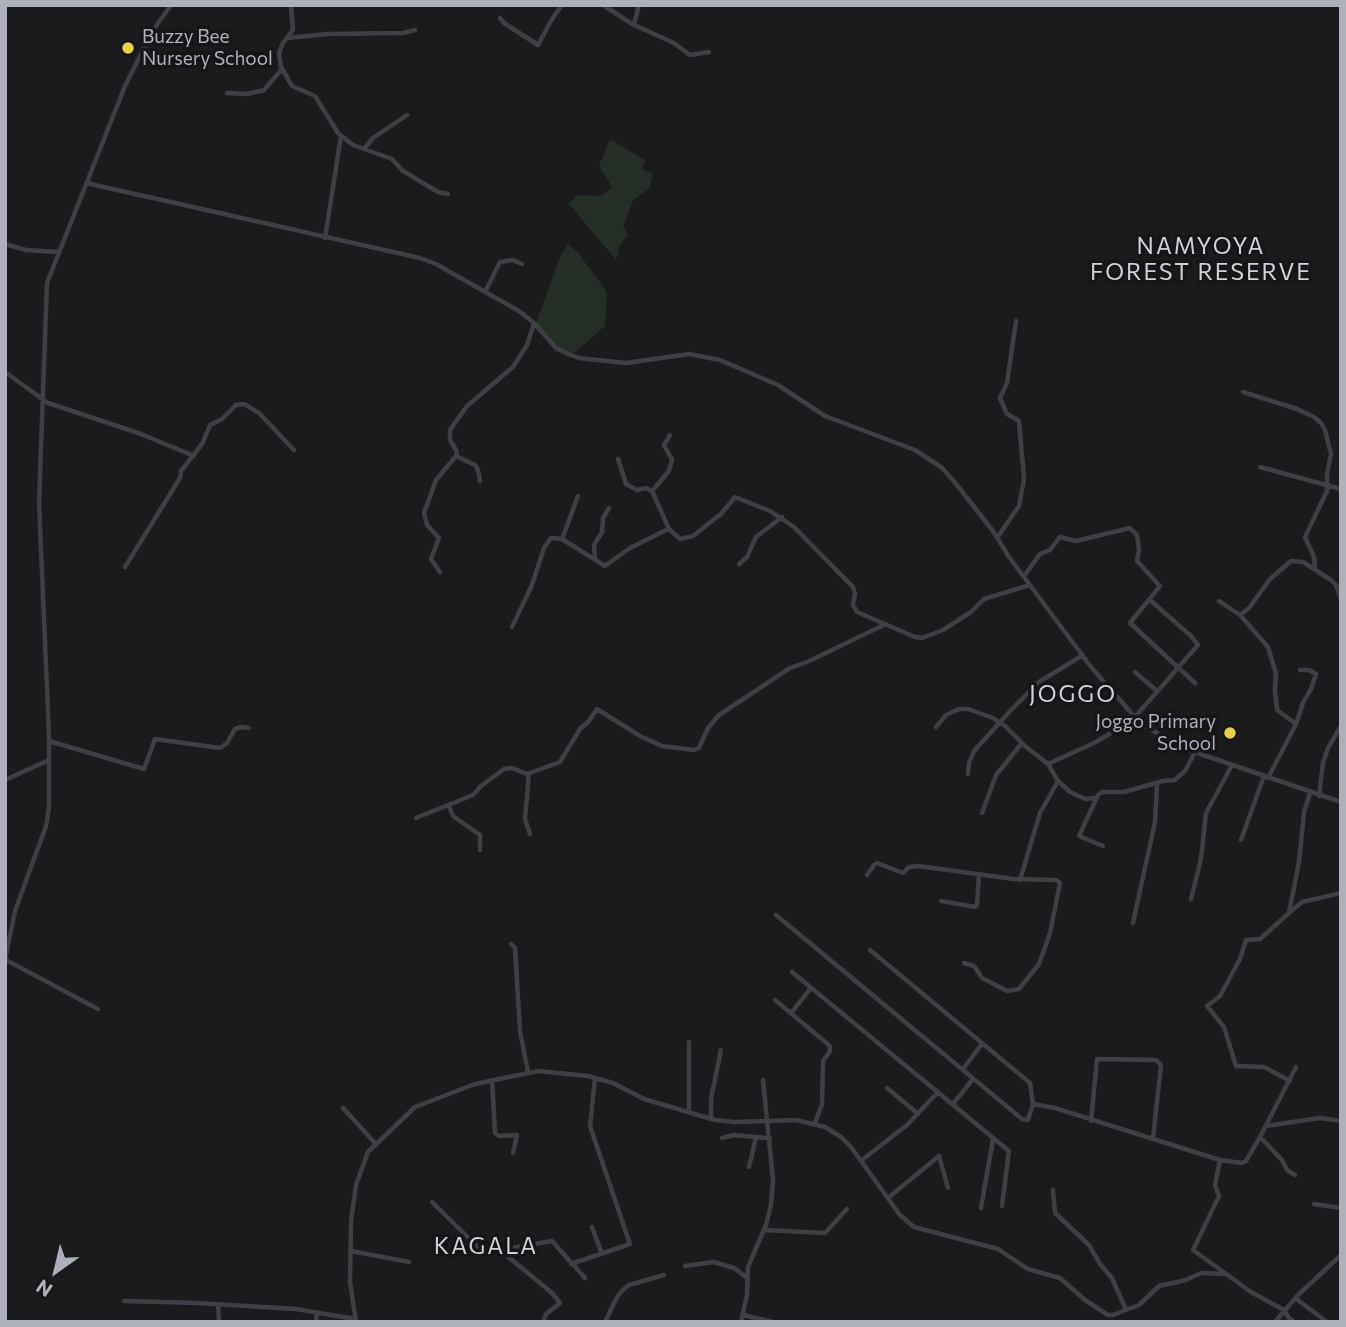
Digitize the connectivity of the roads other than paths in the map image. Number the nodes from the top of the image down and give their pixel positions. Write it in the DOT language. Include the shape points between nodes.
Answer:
graph roads {
  1 [pos="171,5"];
  2 [pos="291,5"];
  3 [pos="562,5"];
  4 [pos="603,5"];
  5 [pos="639,5"];
  6 [pos="500,18"];
  7 [pos="634,24"];
  8 [pos="415,30"];
  9 [pos="288,38"];
  10 [pos="709,52"];
  11 [pos="282,69"];
  12 [pos="228,93"];
  13 [pos="407,115"];
  14 [pos="341,136"];
  15 [pos="363,150"];
  16 [pos="86,183"];
  17 [pos="448,194"];
  18 [pos="325,238"];
  19 [pos="5,244"];
  20 [pos="60,252"];
  21 [pos="522,264"];
  22 [pos="485,292"];
  23 [pos="1016,321"];
  24 [pos="534,323"];
  25 [pos="5,372"];
  26 [pos="1243,393"];
  27 [pos="42,400"];
  28 [pos="670,436"];
  29 [pos="294,450"];
  30 [pos="194,456"];
  31 [pos="456,456"];
  32 [pos="618,459"];
  33 [pos="1260,467"];
  34 [pos="480,481"];
  35 [pos="1328,486"];
  36 [pos="1341,489"];
  37 [pos="652,491"];
  38 [pos="578,496"];
  39 [pos="609,508"];
  40 [pos="782,517"];
  41 [pos="669,528"];
  42 [pos="998,538"];
  43 [pos="562,539"];
  44 [pos="595,561"];
  45 [pos="739,564"];
  46 [pos="125,567"];
  47 [pos="1315,569"];
  48 [pos="440,572"];
  49 [pos="1024,576"];
  50 [pos="1030,585"];
  51 [pos="1341,599"];
  52 [pos="1150,600"];
  53 [pos="1219,601"];
  54 [pos="1240,615"];
  55 [pos="887,624"];
  56 [pos="512,627"];
  57 [pos="1083,655"];
  58 [pos="1178,669"];
  59 [pos="1300,670"];
  60 [pos="1135,672"];
  61 [pos="1195,683"];
  62 [pos="1157,691"];
  63 [pos="1134,718"];
  64 [pos="1000,722"];
  65 [pos="1141,724"];
  66 [pos="1296,724"];
  67 [pos="1341,726"];
  68 [pos="936,727"];
  69 [pos="249,728"];
  70 [pos="49,741"];
  71 [pos="1022,743"];
  72 [pos="1195,752"];
  73 [pos="49,760"];
  74 [pos="1048,764"];
  75 [pos="1232,765"];
  76 [pos="529,773"];
  77 [pos="968,774"];
  78 [pos="1266,777"];
  79 [pos="5,780"];
  80 [pos="1058,781"];
  81 [pos="1157,784"];
  82 [pos="1310,793"];
  83 [pos="1319,796"];
  84 [pos="1096,798"];
  85 [pos="1341,802"];
  86 [pos="449,806"];
  87 [pos="982,813"];
  88 [pos="416,818"];
  89 [pos="530,834"];
  90 [pos="1241,840"];
  91 [pos="1103,846"];
  92 [pos="480,850"];
  93 [pos="867,875"];
  94 [pos="979,875"];
  95 [pos="1020,880"];
  96 [pos="1341,893"];
  97 [pos="1191,899"];
  98 [pos="941,901"];
  99 [pos="1289,913"];
  100 [pos="776,915"];
  101 [pos="1133,923"];
  102 [pos="511,944"];
  103 [pos="870,950"];
  104 [pos="5,960"];
  105 [pos="964,963"];
  106 [pos="792,972"];
  107 [pos="811,988"];
  108 [pos="775,1000"];
  109 [pos="98,1009"];
  110 [pos="791,1013"];
  111 [pos="689,1042"];
  112 [pos="982,1044"];
  113 [pos="721,1050"];
  114 [pos="1296,1067"];
  115 [pos="962,1069"];
  116 [pos="528,1072"];
  117 [pos="594,1078"];
  118 [pos="973,1079"];
  119 [pos="492,1080"];
  120 [pos="763,1080"];
  121 [pos="1290,1081"];
  122 [pos="887,1087"];
  123 [pos="938,1092"];
  124 [pos="953,1104"];
  125 [pos="1033,1104"];
  126 [pos="343,1108"];
  127 [pos="689,1112"];
  128 [pos="918,1114"];
  129 [pos="711,1118"];
  130 [pos="768,1121"];
  131 [pos="1091,1121"];
  132 [pos="1341,1121"];
  133 [pos="815,1123"];
  134 [pos="1265,1126"];
  135 [pos="756,1137"];
  136 [pos="1260,1137"];
  137 [pos="722,1138"];
  138 [pos="770,1138"];
  139 [pos="1153,1138"];
  140 [pos="993,1139"];
  141 [pos="375,1143"];
  142 [pos="513,1153"];
  143 [pos="862,1160"];
  144 [pos="1220,1160"];
  145 [pos="749,1167"];
  146 [pos="1295,1175"];
  147 [pos="948,1188"];
  148 [pos="1053,1190"];
  149 [pos="888,1198"];
  150 [pos="432,1202"];
  151 [pos="1314,1204"];
  152 [pos="1002,1206"];
  153 [pos="981,1208"];
  154 [pos="1341,1208"];
  155 [pos="847,1209"];
  156 [pos="592,1227"];
  157 [pos="764,1230"];
  158 [pos="500,1250"];
  159 [pos="351,1251"];
  160 [pos="602,1254"];
  161 [pos="1341,1255"];
  162 [pos="409,1262"];
  163 [pos="571,1264"];
  164 [pos="685,1266"];
  165 [pos="1226,1274"];
  166 [pos="664,1275"];
  167 [pos="584,1278"];
  168 [pos="747,1278"];
  169 [pos="1295,1298"];
  170 [pos="124,1301"];
  171 [pos="218,1304"];
  172 [pos="1126,1310"];
  173 [pos="1284,1310"];
  174 [pos="317,1312"];
  175 [pos="743,1315"];
  176 [pos="356,1320"];
  177 [pos="219,1322"];
  178 [pos="316,1322"];
  179 [pos="542,1322"];
  180 [pos="605,1322"];
  181 [pos="741,1322"];
  182 [pos="773,1322"];
  183 [pos="1275,1322"];
  184 [pos="1294,1322"];
  185 [pos="1326,1322"];
  1 -- 16 [label="street" via="125,86"];
  2 -- 9 [label="street" via="293,30"];
  3 -- 6 [label="street" via="538,46"];
  4 -- 7 [label="street"];
  5 -- 7 [label="street"];
  7 -- 10 [label="street" via="690,55"];
  8 -- 9 [label="street"];
  9 -- 11 [label="street" via="279,53"];
  11 -- 12 [label="street" via="264,90"];
  11 -- 14 [label="street" via="292,86 317,99"];
  13 -- 15 [label="street"];
  14 -- 15 [label="street"];
  14 -- 18 [label="street"];
  15 -- 17 [label="street" via="392,159 403,171"];
  16 -- 18 [label="street"];
  16 -- 20 [label="street"];
  18 -- 22 [label="street" via="420,258"];
  19 -- 20 [label="street"];
  20 -- 27 [label="street" via="47,284"];
  21 -- 22 [label="street" via="500,262"];
  22 -- 24 [label="street"];
  23 -- 42 [label="street" via="1000,402 1007,414 1019,421 1024,479 1019,506"];
  24 -- 31 [label="street" via="530,340 513,367 467,407 450,430"];
  24 -- 42 [label="street" via="556,348 579,358 626,363 698,355 778,385 825,416 933,461"];
  25 -- 27 [label="street"];
  26 -- 35 [label="street" via="1279,402 1321,423 1331,454"];
  27 -- 30 [label="street"];
  27 -- 70 [label="street" via="39,503"];
  28 -- 37 [label="street" via="664,445 672,460 669,471"];
  29 -- 30 [label="street" via="259,413 240,403 210,425"];
  30 -- 46 [label="street"];
  31 -- 34 [label="street" via="475,465"];
  31 -- 48 [label="street" via="436,480 424,513 427,525 439,538 431,559"];
  32 -- 37 [label="street" via="626,484"];
  33 -- 35 [label="street"];
  35 -- 36 [label="street"];
  35 -- 47 [label="street" via="1306,537"];
  37 -- 41 [label="street"];
  38 -- 43 [label="street"];
  39 -- 44 [label="street" via="594,545"];
  40 -- 41 [label="street" via="735,497 693,536 680,539"];
  40 -- 45 [label="street" via="756,537"];
  40 -- 55 [label="street" via="853,587 854,609"];
  41 -- 44 [label="street" via="607,565"];
  42 -- 49 [label="street"];
  43 -- 44 [label="street"];
  43 -- 56 [label="street" via="547,542"];
  47 -- 51 [label="street" via="1336,585"];
  47 -- 54 [label="street" via="1291,561"];
  49 -- 50 [label="street"];
  49 -- 52 [label="street" via="1060,537 1076,541 1130,528 1136,535 1137,561 1160,586"];
  50 -- 55 [label="street" via="984,599 964,617 928,636 915,637"];
  50 -- 57 [label="street"];
  52 -- 58 [label="street" via="1130,624"];
  52 -- 58 [label="street" via="1198,645"];
  53 -- 54 [label="street"];
  54 -- 66 [label="street" via="1268,647 1276,674 1277,710"];
  55 -- 76 [label="street" via="790,668 719,715 699,748 662,746 597,709 560,762"];
  57 -- 63 [label="street"];
  57 -- 64 [label="street" via="1039,682"];
  58 -- 61 [label="street"];
  58 -- 62 [label="street"];
  59 -- 66 [label="street" via="1315,672 1316,678"];
  60 -- 62 [label="street"];
  62 -- 63 [label="street"];
  63 -- 65 [label="street"];
  64 -- 68 [label="street" via="959,709"];
  64 -- 71 [label="street"];
  64 -- 77 [label="street" via="974,751"];
  65 -- 72 [label="street"];
  65 -- 74 [label="street" via="1116,730"];
  66 -- 78 [label="street"];
  67 -- 83 [label="street" via="1323,763"];
  69 -- 70 [label="street" via="235,729 220,748 155,739 144,769"];
  70 -- 73 [label="street"];
  71 -- 74 [label="street"];
  71 -- 87 [label="street" via="996,775"];
  72 -- 75 [label="street"];
  72 -- 81 [label="street" via="1180,776"];
  73 -- 79 [label="street"];
  73 -- 104 [label="street" via="48,818 15,911"];
  74 -- 80 [label="street"];
  75 -- 78 [label="street"];
  75 -- 97 [label="street" via="1206,813"];
  76 -- 86 [label="street" via="504,769 473,795"];
  76 -- 89 [label="street" via="526,819"];
  78 -- 82 [label="street"];
  78 -- 90 [label="street"];
  80 -- 84 [label="street" via="1077,796"];
  80 -- 95 [label="street" via="1040,813"];
  81 -- 84 [label="street" via="1102,792"];
  81 -- 101 [label="street" via="1155,822"];
  82 -- 83 [label="street"];
  82 -- 99 [label="street"];
  83 -- 85 [label="street"];
  84 -- 91 [label="street" via="1079,836"];
  86 -- 88 [label="street"];
  86 -- 92 [label="street" via="453,816 480,835"];
  93 -- 94 [label="street" via="877,863 903,873 919,866"];
  94 -- 95 [label="street"];
  94 -- 98 [label="street" via="975,907"];
  95 -- 105 [label="street" via="1056,880 1060,886 1037,969 1019,989 1007,991"];
  96 -- 99 [label="street" via="1302,902"];
  99 -- 121 [label="street" via="1260,939 1246,940 1220,996 1207,1006 1224,1027 1236,1066 1264,1067"];
  100 -- 115 [label="street"];
  102 -- 116 [label="street"];
  103 -- 112 [label="street"];
  104 -- 109 [label="street"];
  106 -- 107 [label="street"];
  107 -- 110 [label="street"];
  107 -- 123 [label="street"];
  108 -- 110 [label="street"];
  110 -- 133 [label="street" via="830,1046 823,1061 822,1104"];
  111 -- 127 [label="street"];
  112 -- 115 [label="street"];
  112 -- 125 [label="street" via="1030,1083"];
  113 -- 129 [label="street"];
  114 -- 121 [label="street"];
  115 -- 118 [label="street"];
  116 -- 117 [label="street"];
  116 -- 119 [label="street"];
  117 -- 127 [label="street"];
  117 -- 160 [label="street" via="590,1126 631,1241"];
  118 -- 124 [label="street"];
  118 -- 125 [label="street" via="1026,1121"];
  119 -- 141 [label="street" via="415,1107"];
  119 -- 142 [label="street" via="495,1133 517,1135"];
  120 -- 130 [label="street"];
  121 -- 134 [label="street"];
  122 -- 128 [label="street"];
  123 -- 124 [label="street"];
  123 -- 128 [label="street"];
  124 -- 140 [label="street"];
  125 -- 131 [label="street"];
  126 -- 141 [label="street"];
  127 -- 129 [label="street"];
  128 -- 143 [label="street"];
  129 -- 130 [label="street"];
  130 -- 133 [label="street"];
  130 -- 138 [label="street"];
  131 -- 139 [label="street"];
  131 -- 139 [label="street" via="1097,1059 1156,1060 1161,1065"];
  132 -- 134 [label="street" via="1320,1118"];
  133 -- 143 [label="street" via="841,1137"];
  134 -- 136 [label="street"];
  135 -- 137 [label="street"];
  135 -- 138 [label="street"];
  135 -- 145 [label="street"];
  136 -- 144 [label="street" via="1246,1161"];
  136 -- 146 [label="street"];
  138 -- 157 [label="street" via="773,1180"];
  139 -- 144 [label="street"];
  140 -- 152 [label="street" via="1009,1151"];
  140 -- 153 [label="street"];
  141 -- 159 [label="street" via="354,1192"];
  143 -- 149 [label="street"];
  144 -- 165 [label="street" via="1215,1185 1219,1196 1193,1247"];
  147 -- 149 [label="street" via="939,1156"];
  148 -- 172 [label="street" via="1055,1213 1089,1245 1112,1278"];
  149 -- 172 [label="street" via="914,1227 998,1249 1028,1269 1060,1278 1102,1312 1113,1315"];
  150 -- 158 [label="street" via="483,1252"];
  151 -- 154 [label="street"];
  155 -- 157 [label="street" via="825,1233"];
  156 -- 160 [label="street"];
  157 -- 168 [label="street"];
  158 -- 163 [label="street" via="552,1241"];
  158 -- 179 [label="street" via="560,1303"];
  159 -- 162 [label="street"];
  159 -- 176 [label="street"];
  160 -- 163 [label="street"];
  161 -- 169 [label="street"];
  163 -- 167 [label="street"];
  164 -- 168 [label="street" via="714,1262"];
  165 -- 172 [label="street" via="1201,1273 1159,1286 1147,1300"];
  165 -- 173 [label="street"];
  166 -- 180 [label="street" via="629,1285 617,1297"];
  168 -- 175 [label="street"];
  169 -- 173 [label="street"];
  169 -- 185 [label="street"];
  170 -- 171 [label="street"];
  171 -- 174 [label="street"];
  171 -- 177 [label="street"];
  173 -- 183 [label="street"];
  173 -- 184 [label="street"];
  174 -- 176 [label="street"];
  174 -- 178 [label="street"];
  175 -- 181 [label="street"];
  175 -- 182 [label="street"];
}
